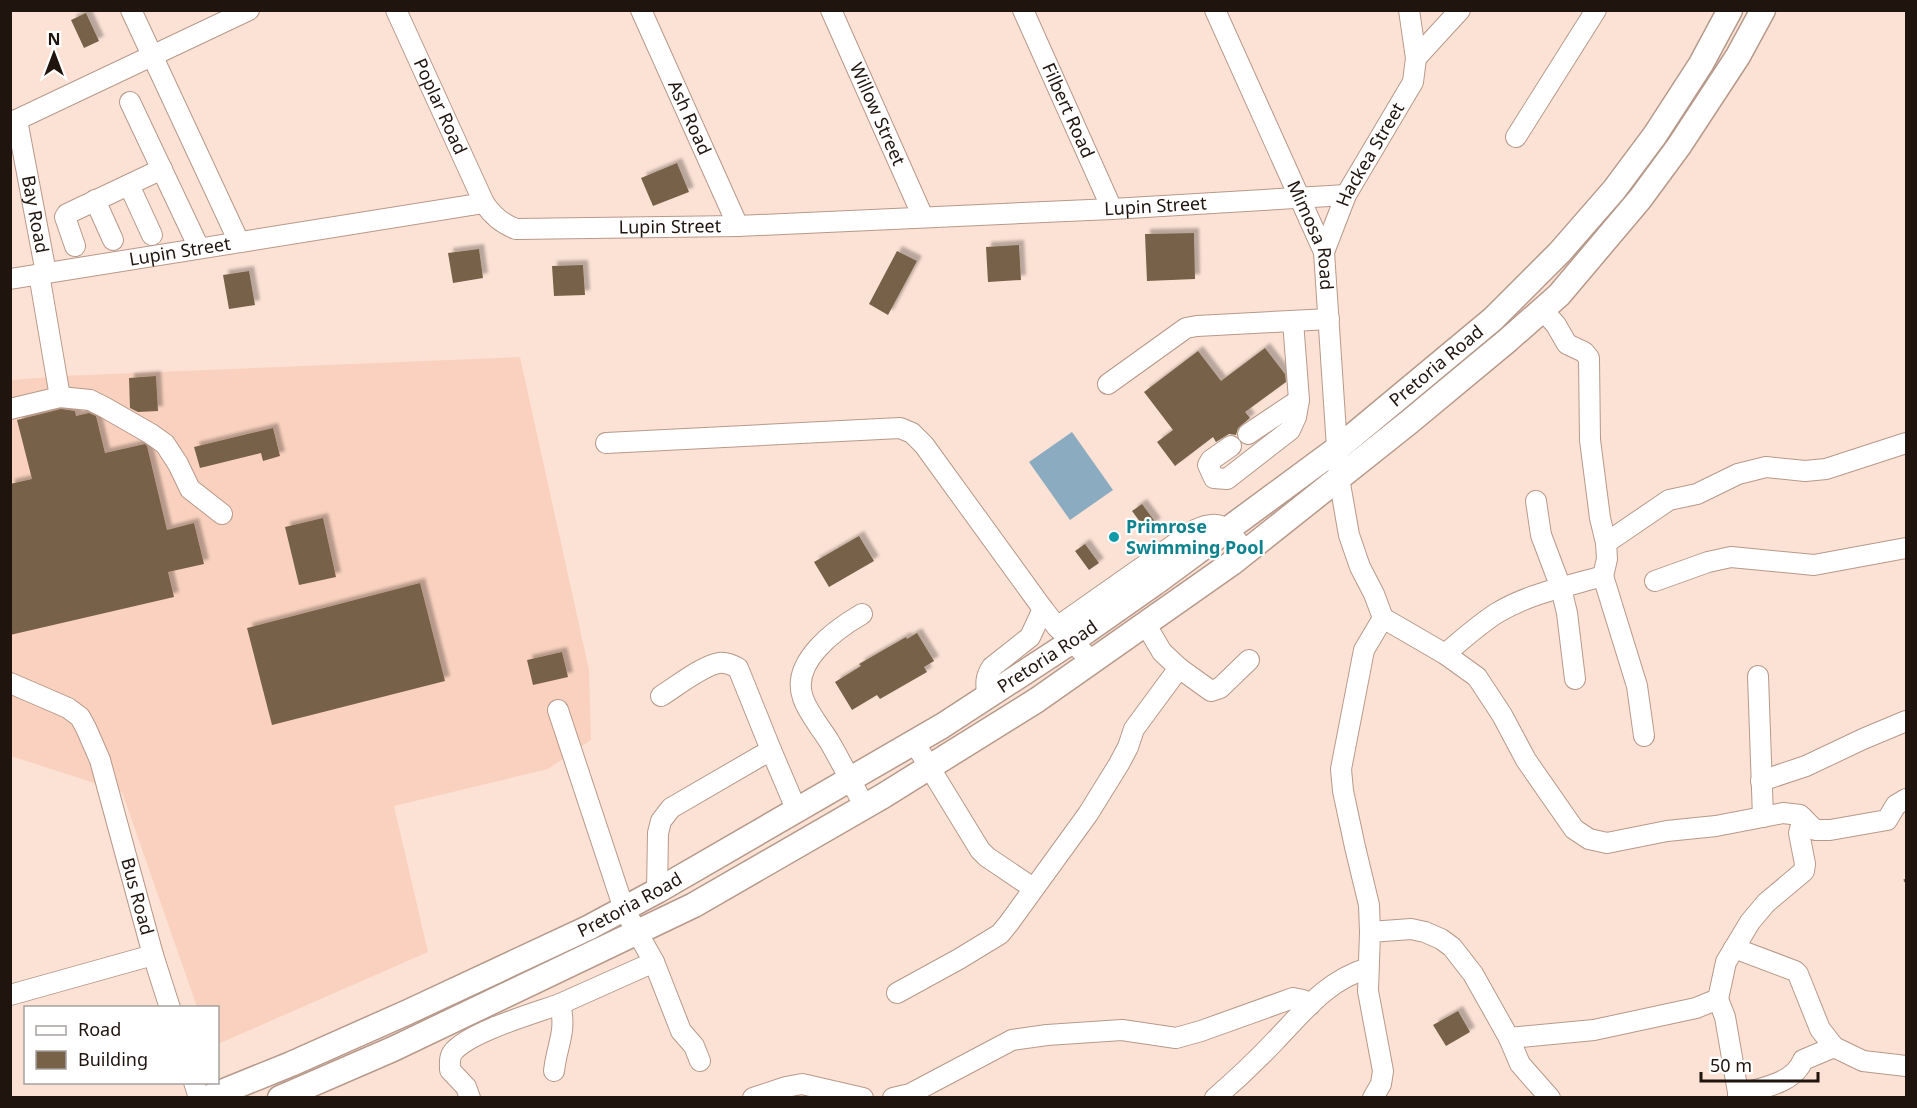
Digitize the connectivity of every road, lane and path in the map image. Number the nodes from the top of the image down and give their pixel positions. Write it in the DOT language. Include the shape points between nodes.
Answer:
graph roads {
  1 [pos="131,10"];
  2 [pos="249,10"];
  3 [pos="396,10"];
  4 [pos="641,10"];
  5 [pos="831,10"];
  6 [pos="1023,10"];
  7 [pos="1215,10"];
  8 [pos="1409,10"];
  9 [pos="1460,10"];
  10 [pos="1596,10"];
  11 [pos="1730,10"];
  12 [pos="1763,10"];
  13 [pos="152,57"];
  14 [pos="1416,58"];
  15 [pos="130,102"];
  16 [pos="14,122"];
  17 [pos="1516,137"];
  18 [pos="162,169"];
  19 [pos="129,184"];
  20 [pos="1346,195"];
  21 [pos="1299,197"];
  22 [pos="95,200"];
  23 [pos="484,203"];
  24 [pos="1112,209"];
  25 [pos="1592,215"];
  26 [pos="923,217"];
  27 [pos="738,226"];
  28 [pos="1614,231"];
  29 [pos="152,235"];
  30 [pos="113,240"];
  31 [pos="239,242"];
  32 [pos="75,246"];
  33 [pos="199,248"];
  34 [pos="1324,252"];
  35 [pos="43,274"];
  36 [pos="10,279"];
  37 [pos="1542,310"];
  38 [pos="1329,320"];
  39 [pos="1293,321"];
  40 [pos="1108,384"];
  41 [pos="60,397"];
  42 [pos="1299,400"];
  43 [pos="10,409"];
  44 [pos="1248,434"];
  45 [pos="606,443"];
  46 [pos="1906,443"];
  47 [pos="1231,446"];
  48 [pos="1338,448"];
  49 [pos="1339,478"];
  50 [pos="1536,501"];
  51 [pos="222,514"];
  52 [pos="1227,528"];
  53 [pos="1606,543"];
  54 [pos="1906,548"];
  55 [pos="1246,553"];
  56 [pos="1603,576"];
  57 [pos="1655,581"];
  58 [pos="1561,588"];
  59 [pos="1043,609"];
  60 [pos="862,614"];
  61 [pos="1383,618"];
  62 [pos="1146,625"];
  63 [pos="1064,635"];
  64 [pos="1446,654"];
  65 [pos="1249,660"];
  66 [pos="1093,662"];
  67 [pos="1179,668"];
  68 [pos="1758,676"];
  69 [pos="1575,679"];
  70 [pos="10,683"];
  71 [pos="987,695"];
  72 [pos="661,696"];
  73 [pos="558,710"];
  74 [pos="1906,721"];
  75 [pos="1644,736"];
  76 [pos="915,742"];
  77 [pos="771,750"];
  78 [pos="929,767"];
  79 [pos="849,781"];
  80 [pos="1761,781"];
  81 [pos="1906,799"];
  82 [pos="865,806"];
  83 [pos="797,811"];
  84 [pos="1763,817"];
  85 [pos="1803,818"];
  86 [pos="1897,821"];
  87 [pos="1905,879"];
  88 [pos="1906,884"];
  89 [pos="1034,888"];
  90 [pos="657,891"];
  91 [pos="624,909"];
  92 [pos="637,932"];
  93 [pos="1370,932"];
  94 [pos="1734,948"];
  95 [pos="153,955"];
  96 [pos="654,962"];
  97 [pos="1368,968"];
  98 [pos="897,993"];
  99 [pos="10,995"];
  100 [pos="1718,999"];
  101 [pos="560,1004"];
  102 [pos="1310,1005"];
  103 [pos="169,1006"];
  104 [pos="481,1007"];
  105 [pos="492,1029"];
  106 [pos="1509,1038"];
  107 [pos="1834,1047"];
  108 [pos="700,1061"];
  109 [pos="1906,1066"];
  110 [pos="554,1071"];
  111 [pos="1738,1096"];
  112 [pos="207,1098"];
  113 [pos="280,1098"];
  114 [pos="470,1098"];
  115 [pos="753,1098"];
  116 [pos="863,1098"];
  117 [pos="893,1098"];
  118 [pos="1215,1098"];
  119 [pos="1373,1098"];
  120 [pos="1550,1098"];
  1 -- 13 [label="street"];
  2 -- 13 [label="street"];
  3 -- 23 [label="street, Poplar Road"];
  4 -- 27 [label="street, Ash Road"];
  5 -- 26 [label="street, Willow Street"];
  6 -- 24 [label="street, Filbert Road"];
  7 -- 21 [label="street, Mimosa Road"];
  8 -- 14 [label="street"];
  9 -- 14 [label="street"];
  10 -- 17 [label="street"];
  11 -- 25 [label="main road, Pretoria Road" via="1655,135"];
  12 -- 28 [label="main road, Pretoria Road" via="1704,111"];
  13 -- 16 [label="street"];
  13 -- 31 [label="street"];
  14 -- 20 [label="street, Hackea Street" via="1413,82"];
  15 -- 18 [label="street"];
  16 -- 35 [label="street, Bay Road"];
  18 -- 19 [label="street"];
  18 -- 33 [label="street"];
  19 -- 22 [label="street"];
  19 -- 29 [label="street"];
  20 -- 21 [label="street, Lupin Street"];
  20 -- 34 [label="street, Hackea Street"];
  21 -- 24 [label="street, Lupin Street"];
  21 -- 34 [label="street, Mimosa Road"];
  22 -- 30 [label="street"];
  22 -- 32 [label="street" via="65,217"];
  23 -- 27 [label="street, Lupin Street" via="490,213 509,226 524,230"];
  23 -- 31 [label="street, Lupin Street"];
  24 -- 26 [label="street, Lupin Street"];
  25 -- 28 [label="main road"];
  25 -- 48 [label="main road, Pretoria Road" via="1493,319"];
  26 -- 27 [label="street, Lupin Street"];
  28 -- 37 [label="main road, Pretoria Road"];
  31 -- 33 [label="street, Lupin Street"];
  33 -- 35 [label="street, Lupin Street"];
  34 -- 38 [label="street, Mimosa Road"];
  35 -- 36 [label="street, Lupin Street"];
  35 -- 41 [label="street, Bay Road"];
  37 -- 49 [label="main road, Pretoria Road"];
  37 -- 53 [label="street" via="1567,344 1589,358 1590,440"];
  38 -- 39 [label="street"];
  38 -- 48 [label="street, Mimosa Road"];
  39 -- 40 [label="street" via="1186,328"];
  39 -- 42 [label="street"];
  41 -- 43 [label="street"];
  41 -- 51 [label="street" via="90,400 165,444 190,489"];
  42 -- 44 [label="street"];
  42 -- 47 [label="street" via="1290,430 1227,479 1214,478 1208,465"];
  45 -- 59 [label="street" via="908,430 924,445"];
  46 -- 53 [label="street" via="1826,469 1766,467 1738,474 1697,494 1669,500"];
  48 -- 49 [label="street, Mimosa Road"];
  48 -- 52 [label="main road, Pretoria Road"];
  49 -- 55 [label="main road, Pretoria Road"];
  49 -- 61 [label="street, Mimosa Road" via="1349,535"];
  50 -- 58 [label="street" via="1541,535"];
  52 -- 55 [label="street"];
  52 -- 63 [label="main road, Pretoria Road" via="1155,583"];
  53 -- 56 [label="street"];
  54 -- 57 [label="street" via="1814,565 1731,557"];
  55 -- 62 [label="main road, Pretoria Road"];
  56 -- 58 [label="street"];
  56 -- 75 [label="street" via="1637,686"];
  58 -- 64 [label="street" via="1500,612"];
  58 -- 69 [label="street"];
  59 -- 63 [label="street"];
  59 -- 71 [label="street" via="1030,637 987,673"];
  60 -- 79 [label="street" via="838,628 809,658 800,682 803,698"];
  61 -- 64 [label="street"];
  61 -- 93 [label="street" via="1364,650 1341,769 1369,905"];
  62 -- 66 [label="main road, Pretoria Road"];
  62 -- 67 [label="street" via="1162,652"];
  63 -- 66 [label="street"];
  63 -- 71 [label="main road, Pretoria Road"];
  64 -- 84 [label="street" via="1477,677 1546,792 1574,829 1589,839 1607,843"];
  65 -- 67 [label="street" via="1220,688 1211,691"];
  66 -- 78 [label="main road, Pretoria Road"];
  67 -- 89 [label="street" via="1134,729 1119,764 1088,814"];
  68 -- 80 [label="street"];
  70 -- 95 [label="street, Bus Road" via="80,717 100,760"];
  71 -- 76 [label="main road, Pretoria Road"];
  72 -- 77 [label="street" via="709,667 728,663 738,668"];
  73 -- 91 [label="street"];
  74 -- 80 [label="street" via="1806,766"];
  76 -- 78 [label="street"];
  76 -- 79 [label="main road, Pretoria Road"];
  77 -- 83 [label="street"];
  77 -- 90 [label="street" via="671,808 658,833"];
  78 -- 82 [label="main road, Pretoria Road"];
  78 -- 89 [label="street" via="980,850"];
  79 -- 82 [label="street"];
  79 -- 83 [label="main road, Pretoria Road"];
  80 -- 84 [label="street"];
  81 -- 86 [label="street" via="1896,805"];
  82 -- 92 [label="main road, Pretoria Road" via="694,905"];
  83 -- 90 [label="main road, Pretoria Road"];
  84 -- 85 [label="street" via="1792,813"];
  85 -- 86 [label="street" via="1820,831"];
  85 -- 94 [label="street" via="1799,833 1804,871 1755,915"];
  87 -- 88 [label="path"];
  89 -- 98 [label="street" via="1000,934"];
  90 -- 91 [label="main road, Pretoria Road"];
  91 -- 92 [label="street"];
  91 -- 112 [label="main road, Pretoria Road" via="408,1012"];
  92 -- 96 [label="street"];
  92 -- 104 [label="main road, Pretoria Road"];
  93 -- 97 [label="street"];
  93 -- 106 [label="street" via="1412,929 1452,947 1473,974"];
  94 -- 100 [label="street" via="1726,962"];
  94 -- 107 [label="street" via="1795,970 1820,1029"];
  95 -- 99 [label="street"];
  95 -- 103 [label="street, Bus Road"];
  96 -- 101 [label="street"];
  96 -- 108 [label="street" via="681,1031"];
  97 -- 102 [label="street" via="1337,981"];
  97 -- 119 [label="street" via="1368,991 1383,1071"];
  100 -- 106 [label="street" via="1696,1008 1594,1030"];
  100 -- 111 [label="street" via="1725,1017"];
  101 -- 105 [label="street"];
  101 -- 110 [label="street" via="564,1021"];
  102 -- 117 [label="street" via="1293,998 1176,1038 1122,1030 1012,1040 910,1094"];
  102 -- 118 [label="street"];
  104 -- 105 [label="street"];
  104 -- 113 [label="main road, Pretoria Road"];
  105 -- 114 [label="street" via="469,1040 451,1055 450,1070 466,1087"];
  106 -- 120 [label="street" via="1520,1064"];
  107 -- 109 [label="street" via="1863,1061"];
  107 -- 111 [label="street" via="1803,1060 1780,1083"];
  115 -- 116 [label="street" via="802,1084"];
}
